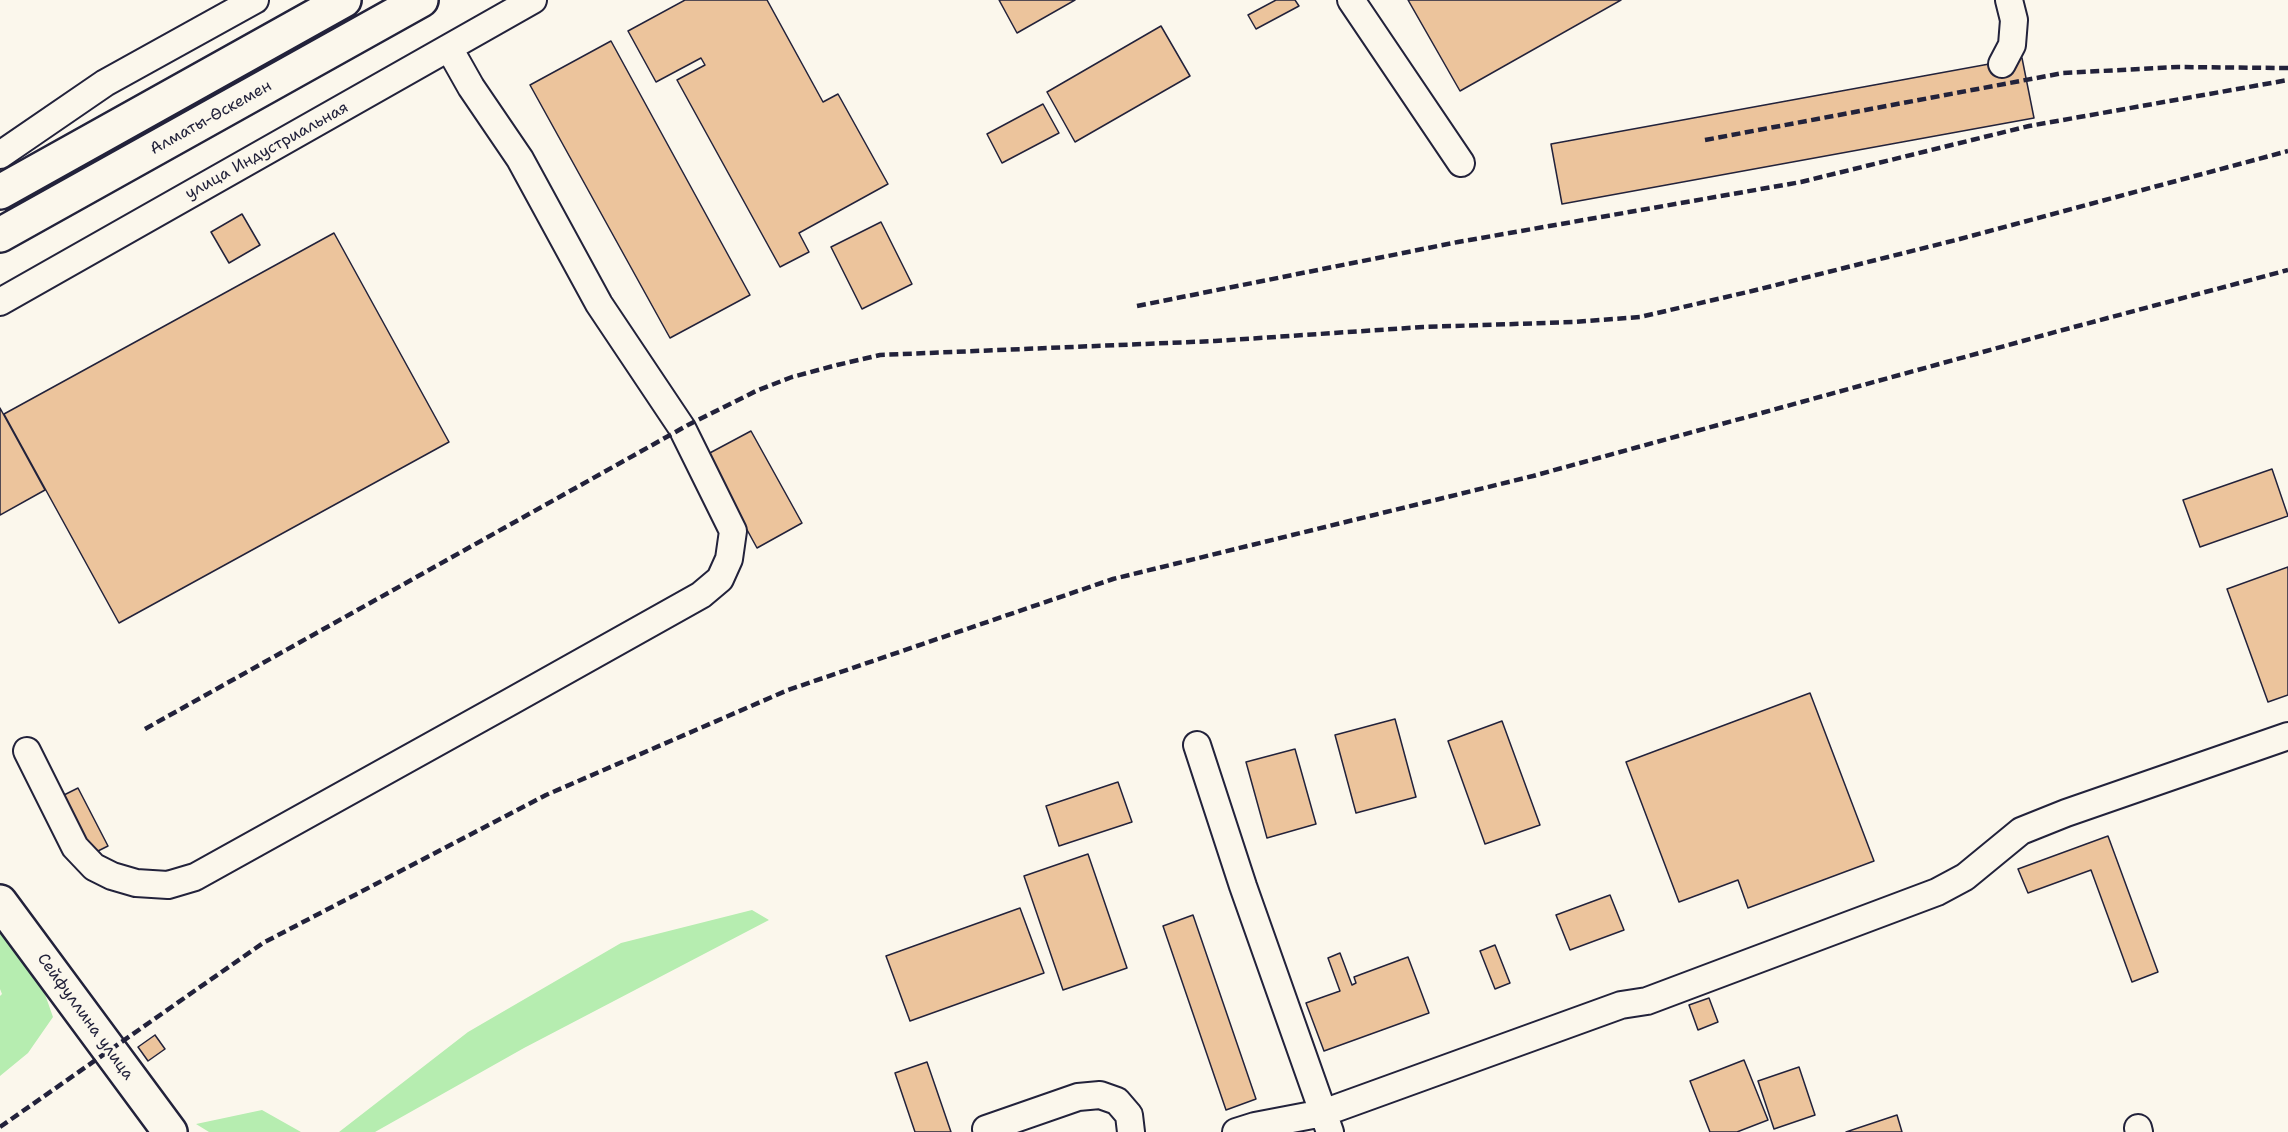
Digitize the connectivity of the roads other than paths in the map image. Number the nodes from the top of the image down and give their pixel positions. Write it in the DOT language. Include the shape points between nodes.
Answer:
graph roads {
  1 [pos="255,0"];
  2 [pos="421,0"];
  3 [pos="533,0"];
  4 [pos="1351,0"];
  5 [pos="2009,0"];
  6 [pos="334,3"];
  7 [pos="449,48"];
  8 [pos="2002,64"];
  9 [pos="0,155"];
  10 [pos="1461,163"];
  11 [pos="0,192"];
  12 [pos="0,235"];
  13 [pos="0,302"];
  14 [pos="2288,736"];
  15 [pos="1197,745"];
  16 [pos="27,751"];
  17 [pos="0,902"];
  18 [pos="1326,1123"];
  19 [pos="986,1129"];
  20 [pos="170,1132"];
  21 [pos="1131,1132"];
  22 [pos="1236,1132"];
  1 -- 9 [label="street" via="105,83"];
  2 -- 12 [label="main road, Алматы-Өскемен"];
  3 -- 7 [label="street, улица Индустриальная"];
  4 -- 10 [label="street"];
  5 -- 8 [label="street" via="2014,20 2012,45"];
  6 -- 11 [label="main road"];
  7 -- 13 [label="street, улица Индустриальная"];
  7 -- 16 [label="street" via="520,159 599,304 682,428 733,531 729,559 720,579 701,595 520,697 195,877 168,885 136,883 94,867 75,847"];
  14 -- 18 [label="street" via="2021,831 1965,877 1937,892 1647,1001 1621,1005"];
  15 -- 18 [label="street"];
  17 -- 20 [label="main road, Сейфуллина улица"];
  18 -- 22 [label="street" via="1255,1126"];
  19 -- 21 [label="street" via="1078,1097 1100,1095 1117,1101 1129,1115"];
}
